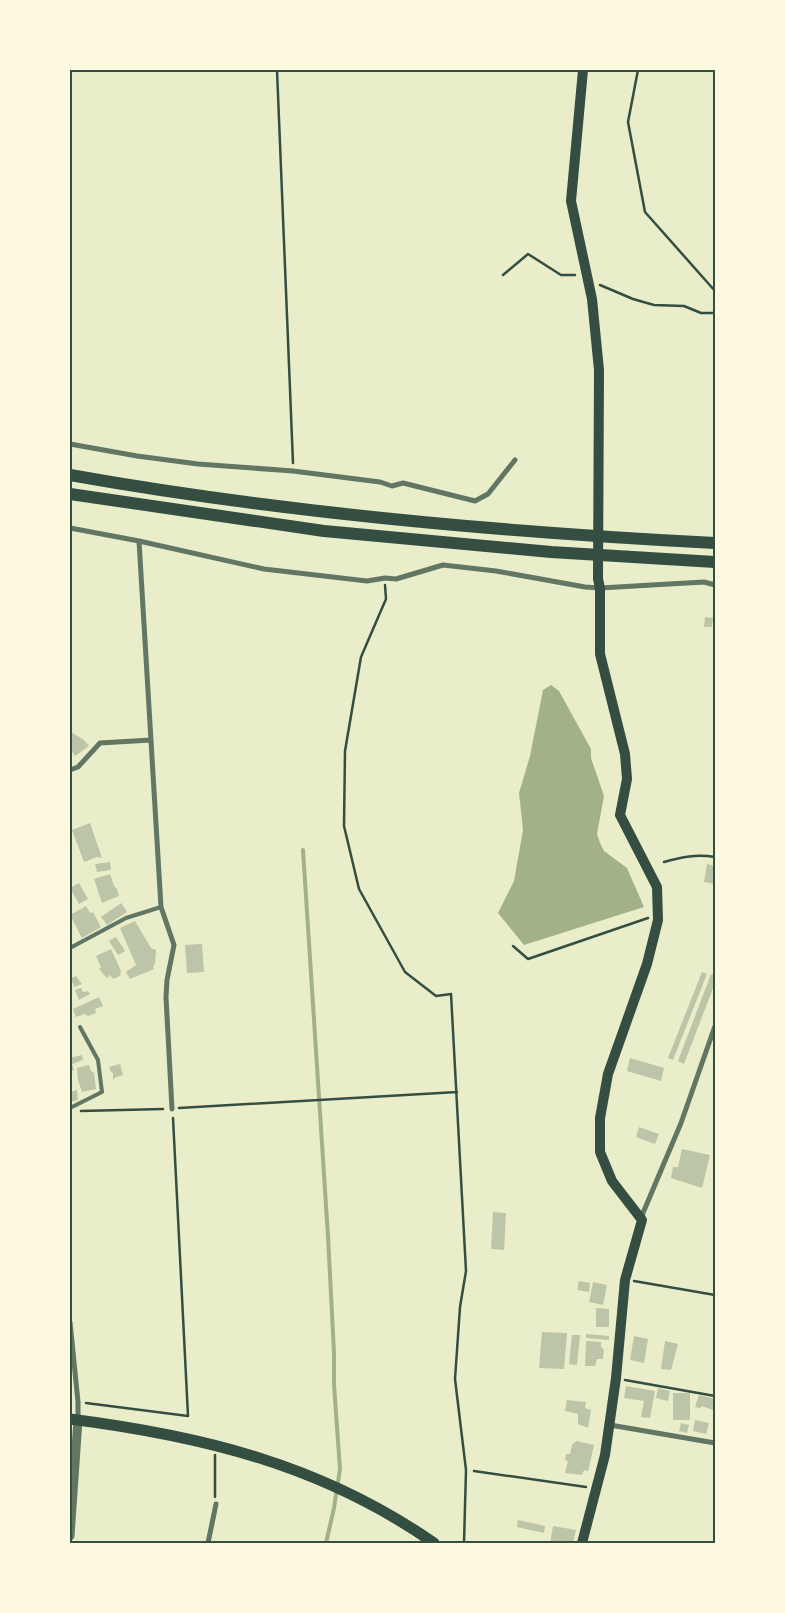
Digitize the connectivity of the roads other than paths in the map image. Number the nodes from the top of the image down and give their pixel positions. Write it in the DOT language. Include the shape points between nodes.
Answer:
graph roads {
  1 [pos="583,70"];
  2 [pos="70,444"];
  3 [pos="515,460"];
  4 [pos="70,475"];
  5 [pos="70,494"];
  6 [pos="70,528"];
  7 [pos="139,541"];
  8 [pos="715,543"];
  9 [pos="715,562"];
  10 [pos="715,585"];
  11 [pos="600,588"];
  12 [pos="151,740"];
  13 [pos="70,770"];
  14 [pos="161,907"];
  15 [pos="70,948"];
  16 [pos="715,1026"];
  17 [pos="80,1027"];
  18 [pos="70,1108"];
  19 [pos="172,1108"];
  20 [pos="642,1220"];
  21 [pos="70,1322"];
  22 [pos="74,1420"];
  23 [pos="610,1425"];
  24 [pos="715,1443"];
  25 [pos="216,1504"];
  26 [pos="70,1536"];
  27 [pos="208,1543"];
  28 [pos="434,1543"];
  29 [pos="582,1543"];
  1 -- 11 [label="main road" via="570,201 592,299 599,370"];
  2 -- 3 [label="street" via="180,462 293,471 392,486 403,483 475,501 488,494"];
  4 -- 8 [label="highway" via="365,517 552,534"];
  5 -- 9 [label="highway" via="324,530 551,552"];
  6 -- 7 [label="street"];
  7 -- 11 [label="street" via="264,569 367,581 396,579 443,565"];
  7 -- 12 [label="street"];
  10 -- 11 [label="street" via="704,582"];
  11 -- 20 [label="main road" via="600,654 625,754 627,779 620,815 656,887 658,920 608,1074 600,1118 600,1152 612,1181"];
  12 -- 13 [label="street" via="100,743 78,767"];
  12 -- 14 [label="street"];
  14 -- 15 [label="lane" via="126,918"];
  14 -- 19 [label="street" via="174,945 166,997"];
  16 -- 20 [label="street"];
  17 -- 18 [label="lane" via="98,1060 102,1092"];
  20 -- 23 [label="main road" via="625,1280"];
  21 -- 22 [label="street" via="78,1402"];
  22 -- 26 [label="street"];
  22 -- 28 [label="main road" via="170,1435 278,1463 348,1492"];
  23 -- 24 [label="street"];
  23 -- 29 [label="main road"];
  25 -- 27 [label="street"];
}
